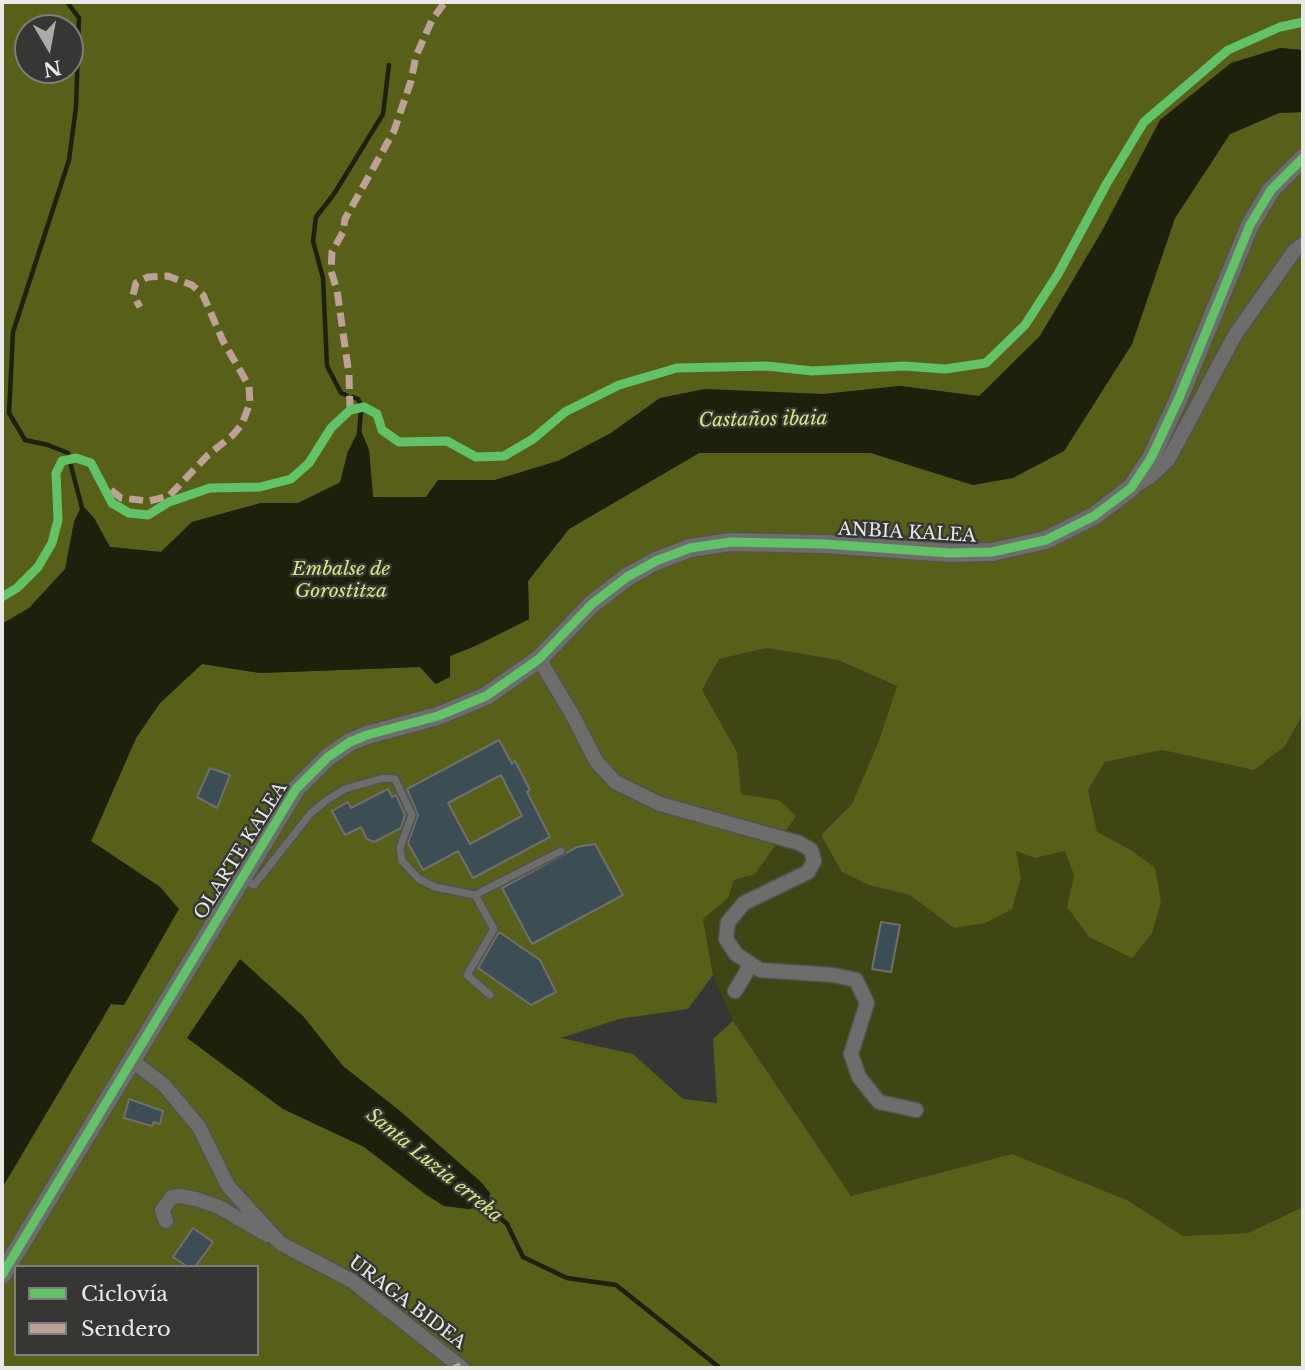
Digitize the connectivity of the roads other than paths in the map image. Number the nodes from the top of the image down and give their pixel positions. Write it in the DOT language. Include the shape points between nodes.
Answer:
graph roads {
  1 [pos="1303,158"];
  2 [pos="1303,244"];
  3 [pos="1131,488"];
  4 [pos="539,659"];
  5 [pos="561,851"];
  6 [pos="242,879"];
  7 [pos="475,895"];
  8 [pos="749,963"];
  9 [pos="735,991"];
  10 [pos="490,995"];
  11 [pos="131,1060"];
  12 [pos="916,1110"];
  13 [pos="166,1221"];
  14 [pos="280,1243"];
  15 [pos="2,1275"];
  16 [pos="462,1368"];
  1 -- 3 [label="street, ANBIA KALEA" via="1270,190 1255,215 1174,410 1152,458"];
  2 -- 3 [label="street" via="1235,335 1168,460"];
  3 -- 4 [label="street, ANBIA KALEA" via="1064,533 1010,550 950,554 731,542 690,548 627,577 592,604"];
  4 -- 6 [label="street, OLARTE KALEA" via="472,704 367,735 328,757 296,789"];
  4 -- 8 [label="street" via="596,761 615,782 660,804 799,842 811,850 814,861 808,873 744,902 728,922 726,939"];
  5 -- 7 [label="lane"];
  6 -- 7 [label="lane" via="254,885 311,813 327,800 345,789 383,778 395,779 412,815 400,848 402,861 419,879 435,887"];
  6 -- 11 [label="street, OLARTE KALEA"];
  7 -- 10 [label="lane" via="494,929 467,975"];
  8 -- 9 [label="street"];
  8 -- 12 [label="street" via="760,970 856,980 867,1003 851,1054 859,1077 879,1102"];
  11 -- 14 [label="street, URAGA BIDEA" via="164,1085 199,1127 228,1186"];
  11 -- 15 [label="street, OLARTE KALEA"];
  13 -- 14 [label="street" via="162,1210 172,1197 196,1199 219,1207"];
  14 -- 16 [label="street, URAGA BIDEA" via="352,1281"];
}
